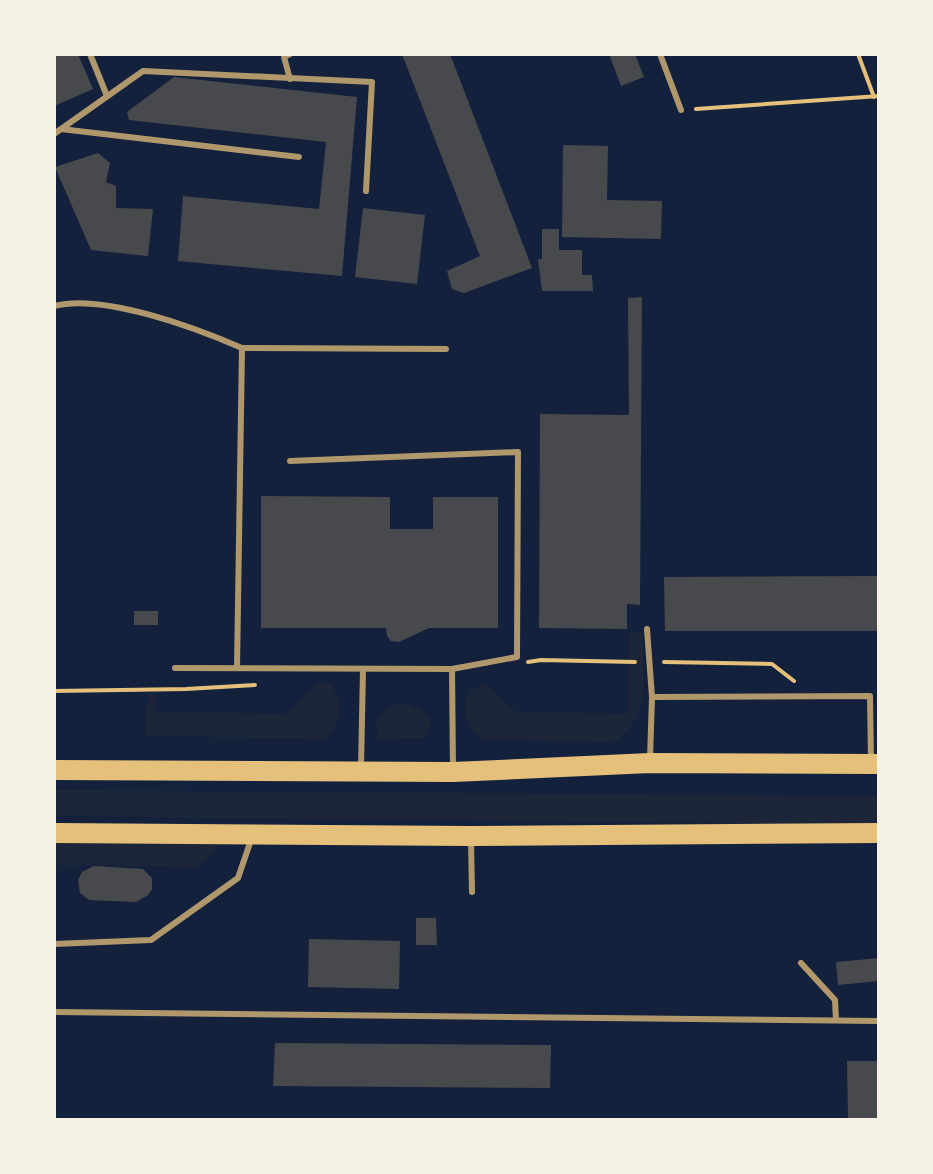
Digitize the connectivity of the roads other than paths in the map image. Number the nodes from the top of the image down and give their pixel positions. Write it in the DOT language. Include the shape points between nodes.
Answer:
graph roads {
  1 [pos="90,54"];
  2 [pos="290,54"];
  3 [pos="660,54"];
  4 [pos="290,79"];
  5 [pos="107,96"];
  6 [pos="681,110"];
  7 [pos="61,129"];
  8 [pos="54,134"];
  9 [pos="299,157"];
  10 [pos="366,191"];
  11 [pos="54,306"];
  12 [pos="242,348"];
  13 [pos="446,349"];
  14 [pos="290,461"];
  15 [pos="647,629"];
  16 [pos="175,668"];
  17 [pos="237,668"];
  18 [pos="363,669"];
  19 [pos="452,669"];
  20 [pos="870,696"];
  21 [pos="879,696"];
  22 [pos="652,697"];
  23 [pos="650,763"];
  24 [pos="875,764"];
  25 [pos="54,770"];
  26 [pos="361,772"];
  27 [pos="453,772"];
  28 [pos="54,833"];
  29 [pos="879,833"];
  30 [pos="252,835"];
  31 [pos="471,836"];
  32 [pos="472,892"];
  33 [pos="54,944"];
  34 [pos="801,963"];
  35 [pos="54,1012"];
  36 [pos="836,1020"];
  37 [pos="879,1021"];
  1 -- 5 [label="lane"];
  2 -- 4 [label="lane" via="284,57"];
  3 -- 6 [label="lane"];
  4 -- 5 [label="lane" via="143,71"];
  4 -- 10 [label="lane" via="372,82"];
  5 -- 7 [label="lane"];
  7 -- 8 [label="lane"];
  7 -- 9 [label="lane"];
  11 -- 12 [label="lane" via="104,306 191,326"];
  12 -- 13 [label="lane"];
  12 -- 17 [label="lane"];
  14 -- 19 [label="lane" via="518,452 517,657"];
  15 -- 22 [label="lane"];
  16 -- 17 [label="lane"];
  17 -- 18 [label="lane"];
  18 -- 19 [label="lane"];
  18 -- 26 [label="lane"];
  19 -- 27 [label="lane"];
  20 -- 21 [label="lane"];
  20 -- 22 [label="lane"];
  20 -- 24 [label="lane"];
  22 -- 23 [label="lane"];
  23 -- 24 [label="main road"];
  23 -- 27 [label="main road"];
  25 -- 26 [label="main road"];
  26 -- 27 [label="main road"];
  28 -- 30 [label="main road"];
  29 -- 31 [label="main road"];
  30 -- 31 [label="main road"];
  30 -- 33 [label="lane" via="238,878 151,940"];
  31 -- 32 [label="lane"];
  34 -- 36 [label="lane" via="835,1000"];
  35 -- 36 [label="lane"];
  36 -- 37 [label="lane"];
}
